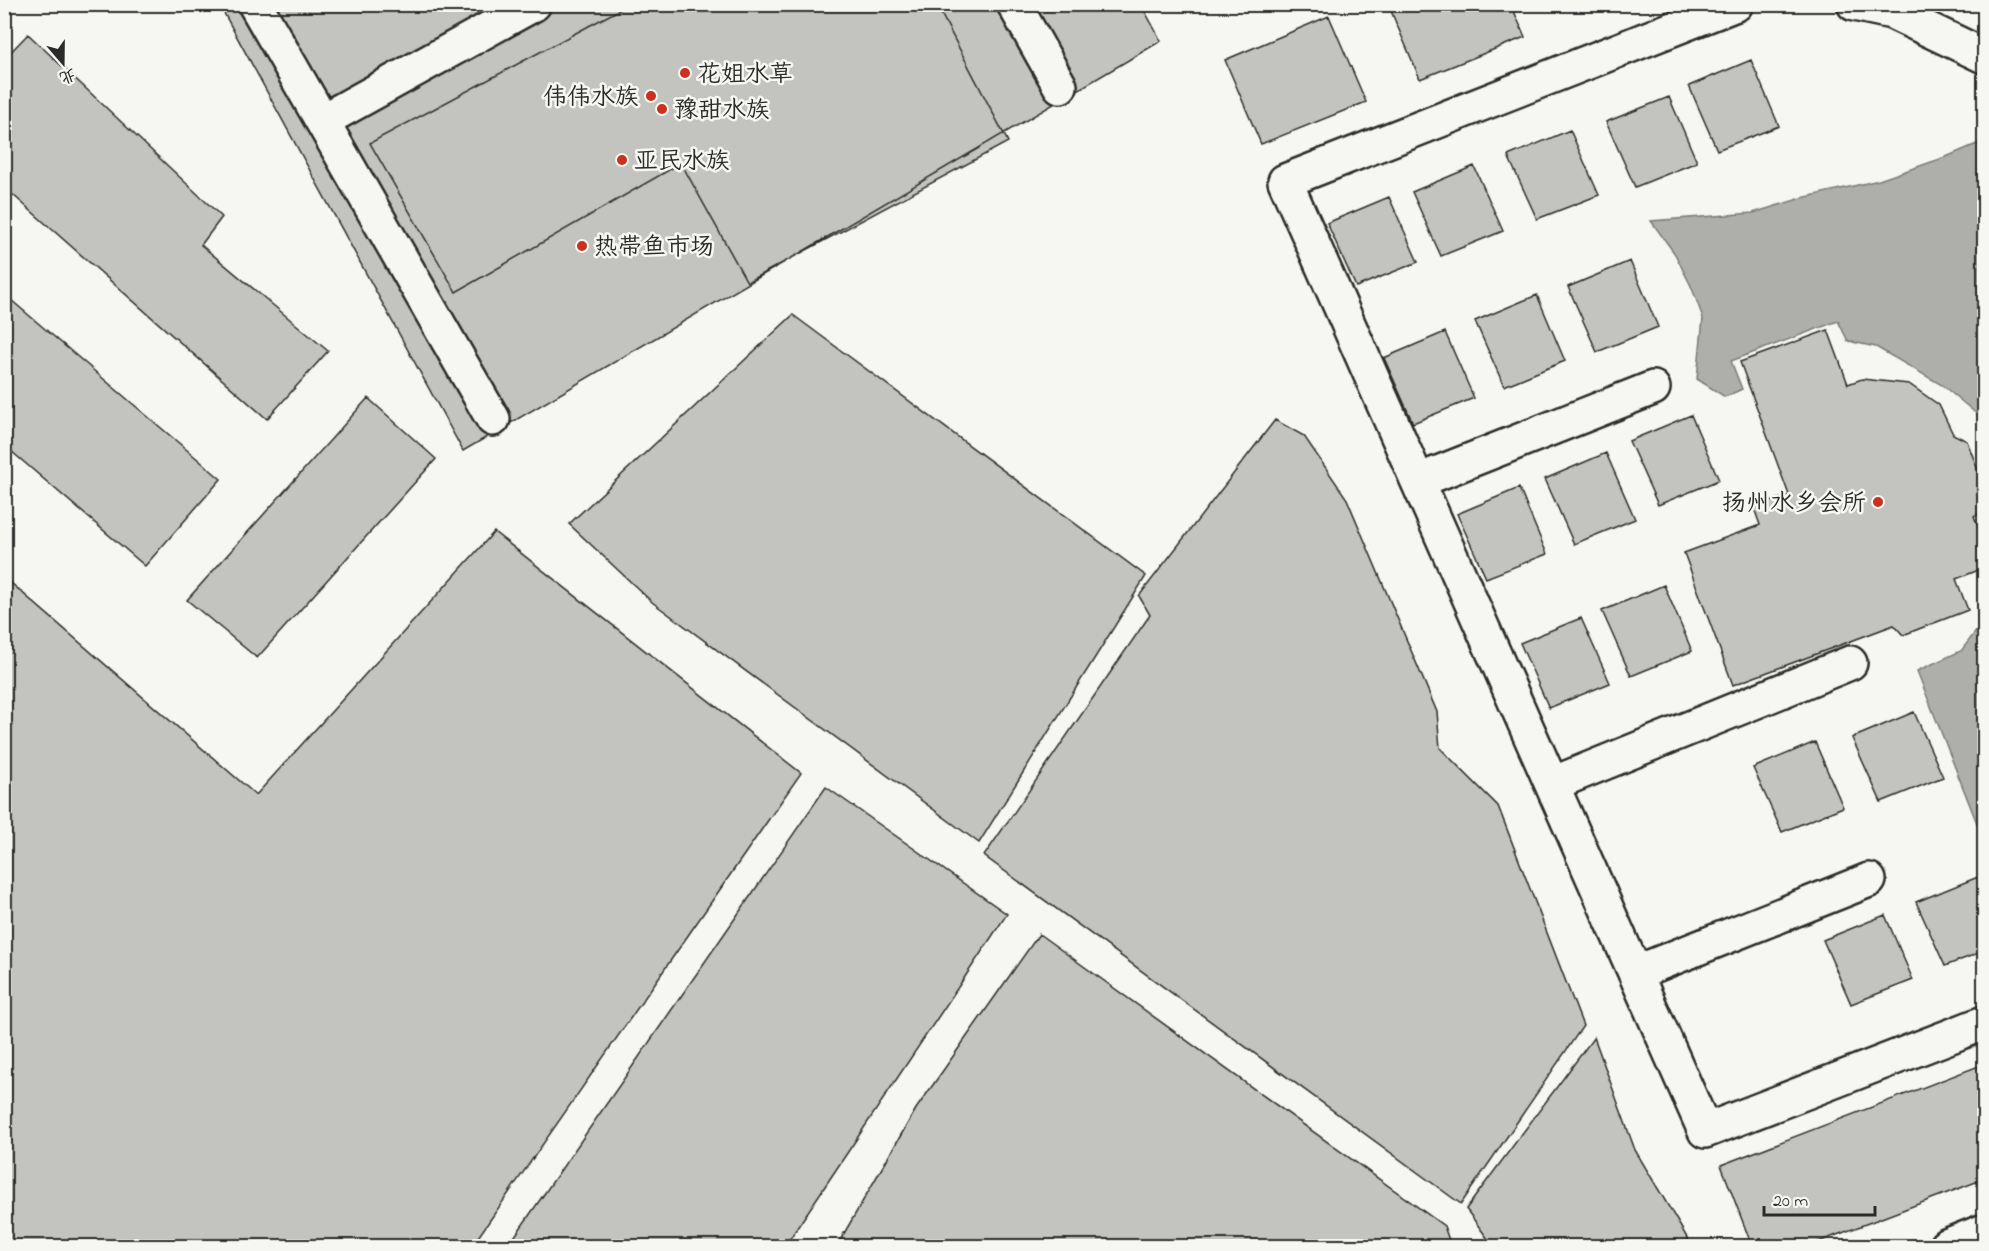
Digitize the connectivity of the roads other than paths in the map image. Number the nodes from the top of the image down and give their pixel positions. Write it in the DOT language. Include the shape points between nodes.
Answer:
graph roads {
  1 [pos="534,4"];
  2 [pos="1014,4"];
  3 [pos="1736,4"];
  4 [pos="1854,4"];
  5 [pos="264,8"];
  6 [pos="1894,8"];
  7 [pos="1984,57"];
  8 [pos="1060,86"];
  9 [pos="322,121"];
  10 [pos="1653,388"];
  11 [pos="493,419"];
  12 [pos="1418,481"];
  13 [pos="1850,663"];
  14 [pos="1552,784"];
  15 [pos="1869,880"];
  16 [pos="1635,973"];
  17 [pos="1984,1023"];
  18 [pos="1984,1232"];
  19 [pos="1946,1246"];
  1 -- 9 [label="street"];
  2 -- 8 [label="street"];
  3 -- 12 [label="street" via="1285,181"];
  4 -- 6 [label="street"];
  5 -- 9 [label="street"];
  6 -- 7 [label="street"];
  9 -- 11 [label="street"];
  10 -- 12 [label="street"];
  12 -- 14 [label="street"];
  13 -- 14 [label="street"];
  14 -- 16 [label="street"];
  15 -- 16 [label="street"];
  16 -- 17 [label="street" via="1705,1131"];
  18 -- 19 [label="street"];
}
